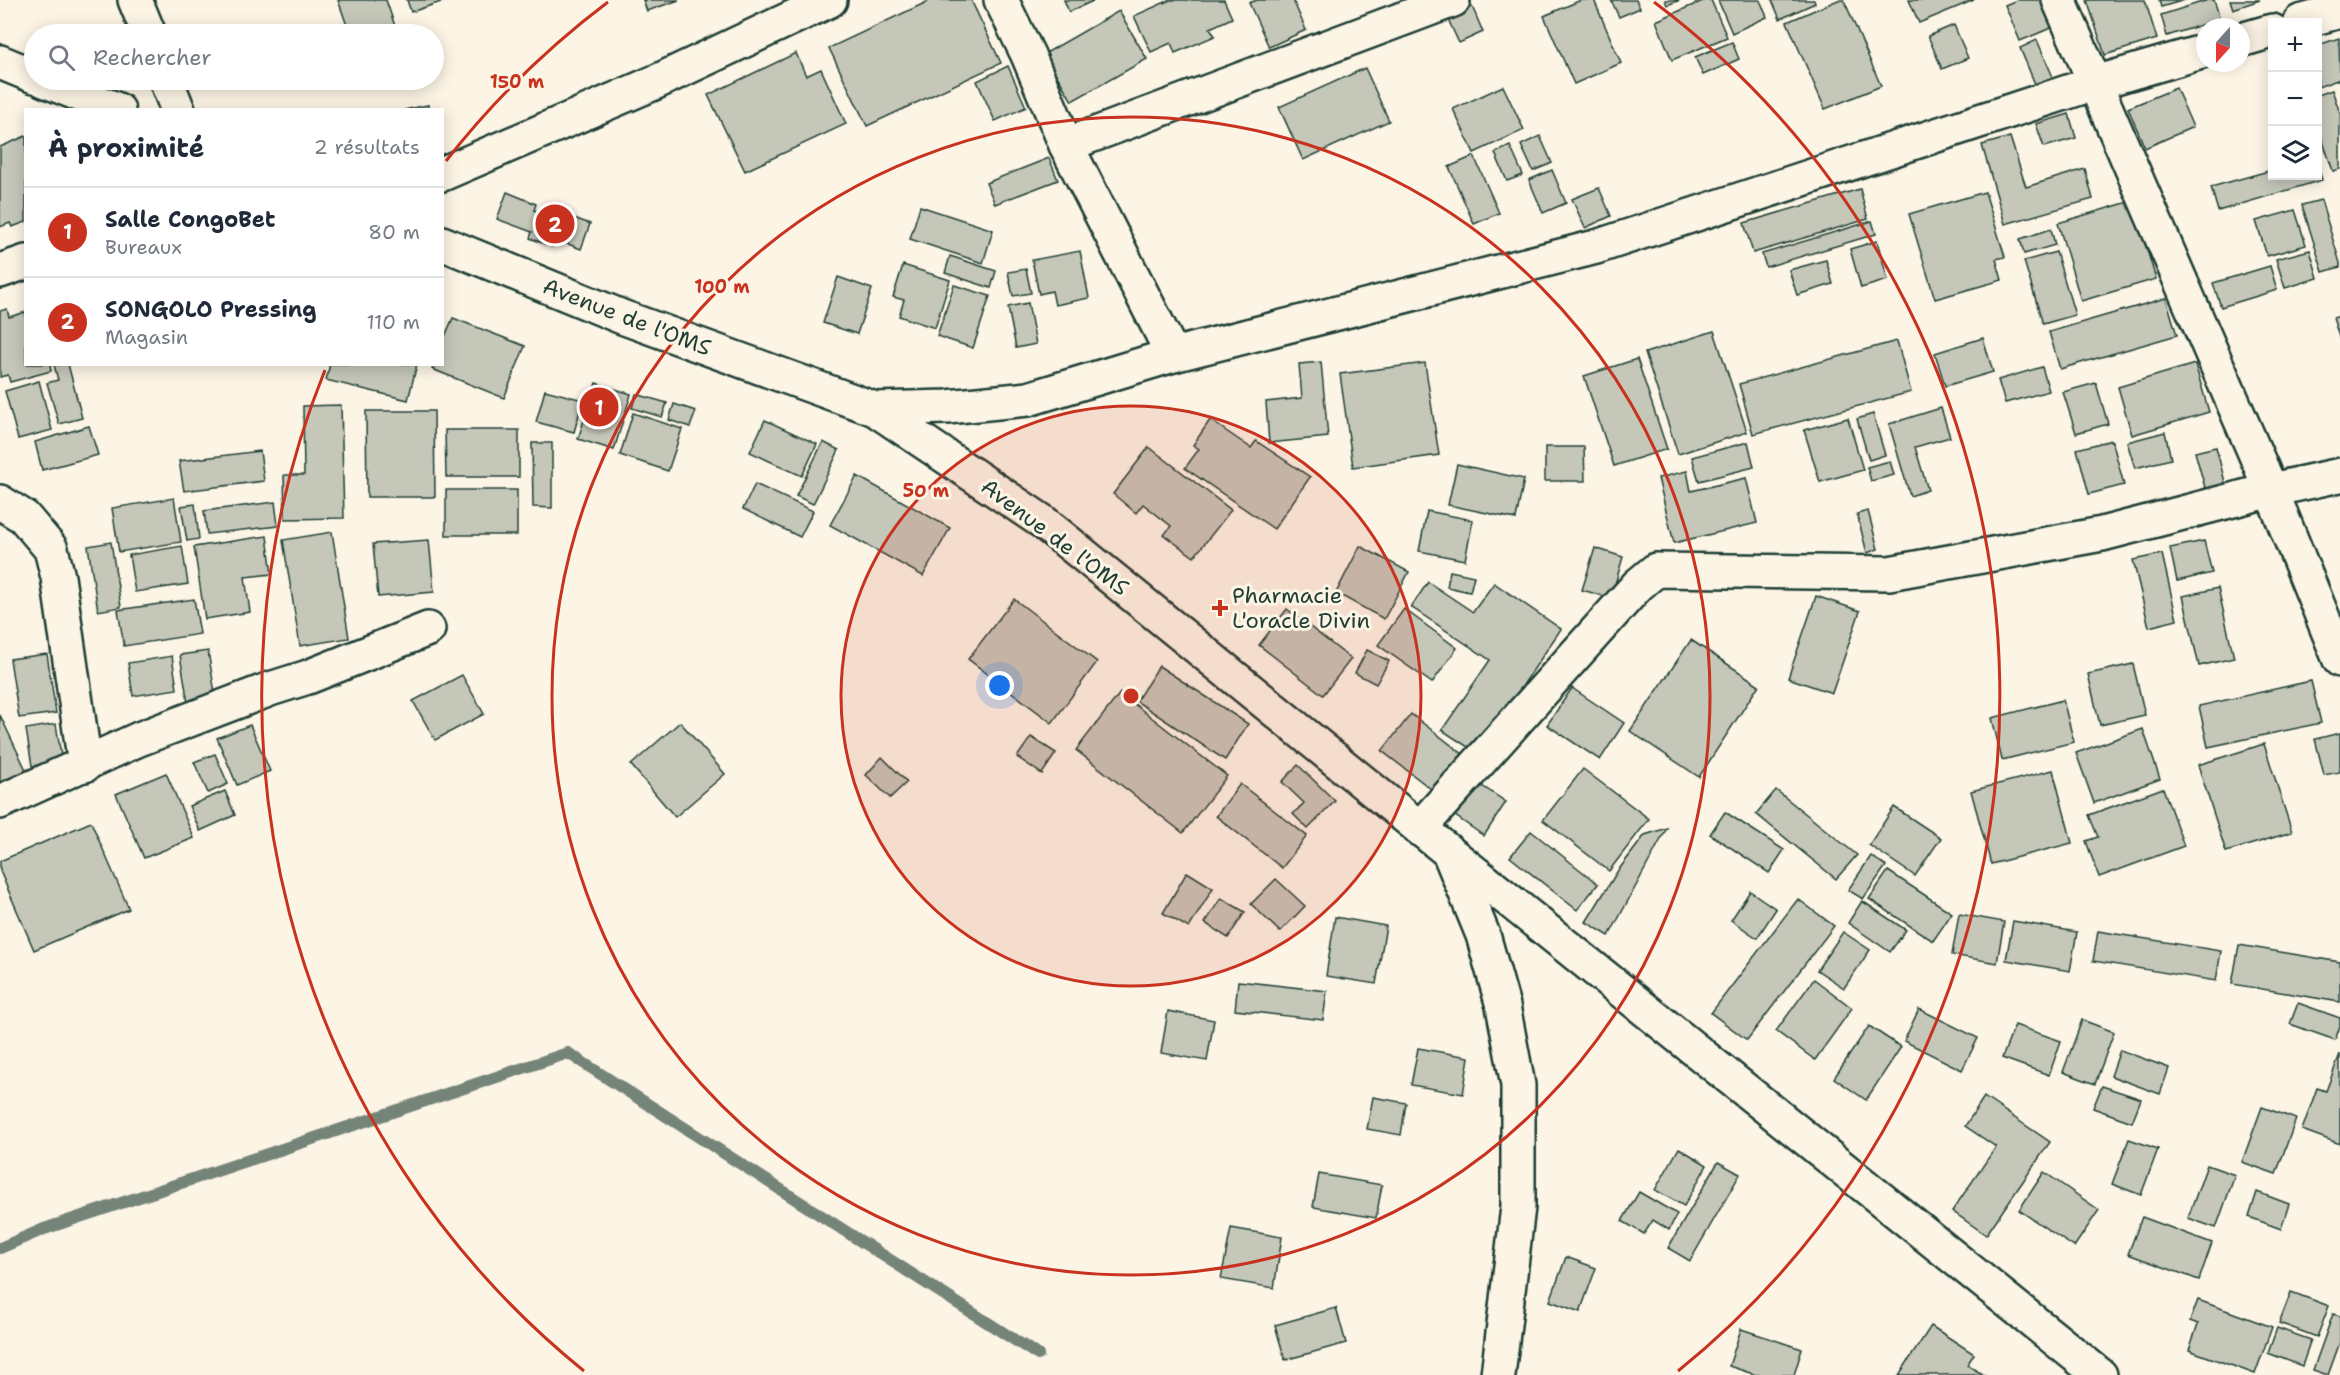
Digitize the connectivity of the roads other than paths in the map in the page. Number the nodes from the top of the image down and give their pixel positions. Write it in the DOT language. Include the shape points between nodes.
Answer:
graph roads {
  1 [pos="135,0"];
  2 [pos="830,0"];
  3 [pos="1001,0"];
  4 [pos="1453,0"];
  5 [pos="2059,0"];
  6 [pos="2340,11"];
  7 [pos="2315,18"];
  8 [pos="145,24"];
  9 [pos="2268,32"];
  10 [pos="2250,37"];
  11 [pos="2196,54"];
  12 [pos="0,62"];
  13 [pos="24,72"];
  14 [pos="2095,83"];
  15 [pos="69,90"];
  16 [pos="170,90"];
  17 [pos="113,108"];
  18 [pos="177,108"];
  19 [pos="1066,145"];
  20 [pos="444,173"];
  21 [pos="444,244"];
  22 [pos="24,262"];
  23 [pos="0,271"];
  24 [pos="1173,355"];
  25 [pos="875,409"];
  26 [pos="2340,475"];
  27 [pos="2271,490"];
  28 [pos="0,502"];
  29 [pos="428,628"];
  30 [pos="2340,660"];
  31 [pos="85,765"];
  32 [pos="0,802"];
  33 [pos="1419,829"];
  34 [pos="1449,852"];
  35 [pos="1498,1375"];
  36 [pos="2100,1375"];
  1 -- 8 [label="street"];
  2 -- 20 [label="street" via="656,82"];
  3 -- 19 [label="street"];
  4 -- 19 [label="street"];
  5 -- 14 [label="street"];
  6 -- 7 [label="street"];
  9 -- 10 [label="street"];
  11 -- 14 [label="street"];
  12 -- 13 [label="street"];
  14 -- 24 [label="street" via="1596,247"];
  14 -- 27 [label="street"];
  15 -- 17 [label="street"];
  16 -- 18 [label="street"];
  19 -- 24 [label="street"];
  21 -- 25 [label="street, Avenue de l'OMS" via="622,317"];
  22 -- 23 [label="street"];
  24 -- 25 [label="street" via="1028,399"];
  25 -- 33 [label="street, Avenue de l'OMS" via="1043,522"];
  26 -- 27 [label="street"];
  27 -- 30 [label="street"];
  27 -- 33 [label="street" via="2102,534 1889,573 1656,570 1638,585"];
  28 -- 31 [label="street" via="24,517 51,549"];
  29 -- 31 [label="street" via="139,739"];
  31 -- 32 [label="street"];
  33 -- 34 [label="street, Avenue de l'OMS"];
  34 -- 35 [label="street" via="1483,934 1503,1006 1518,1084 1518,1207"];
  34 -- 36 [label="street, Avenue de l'OMS"];
}
